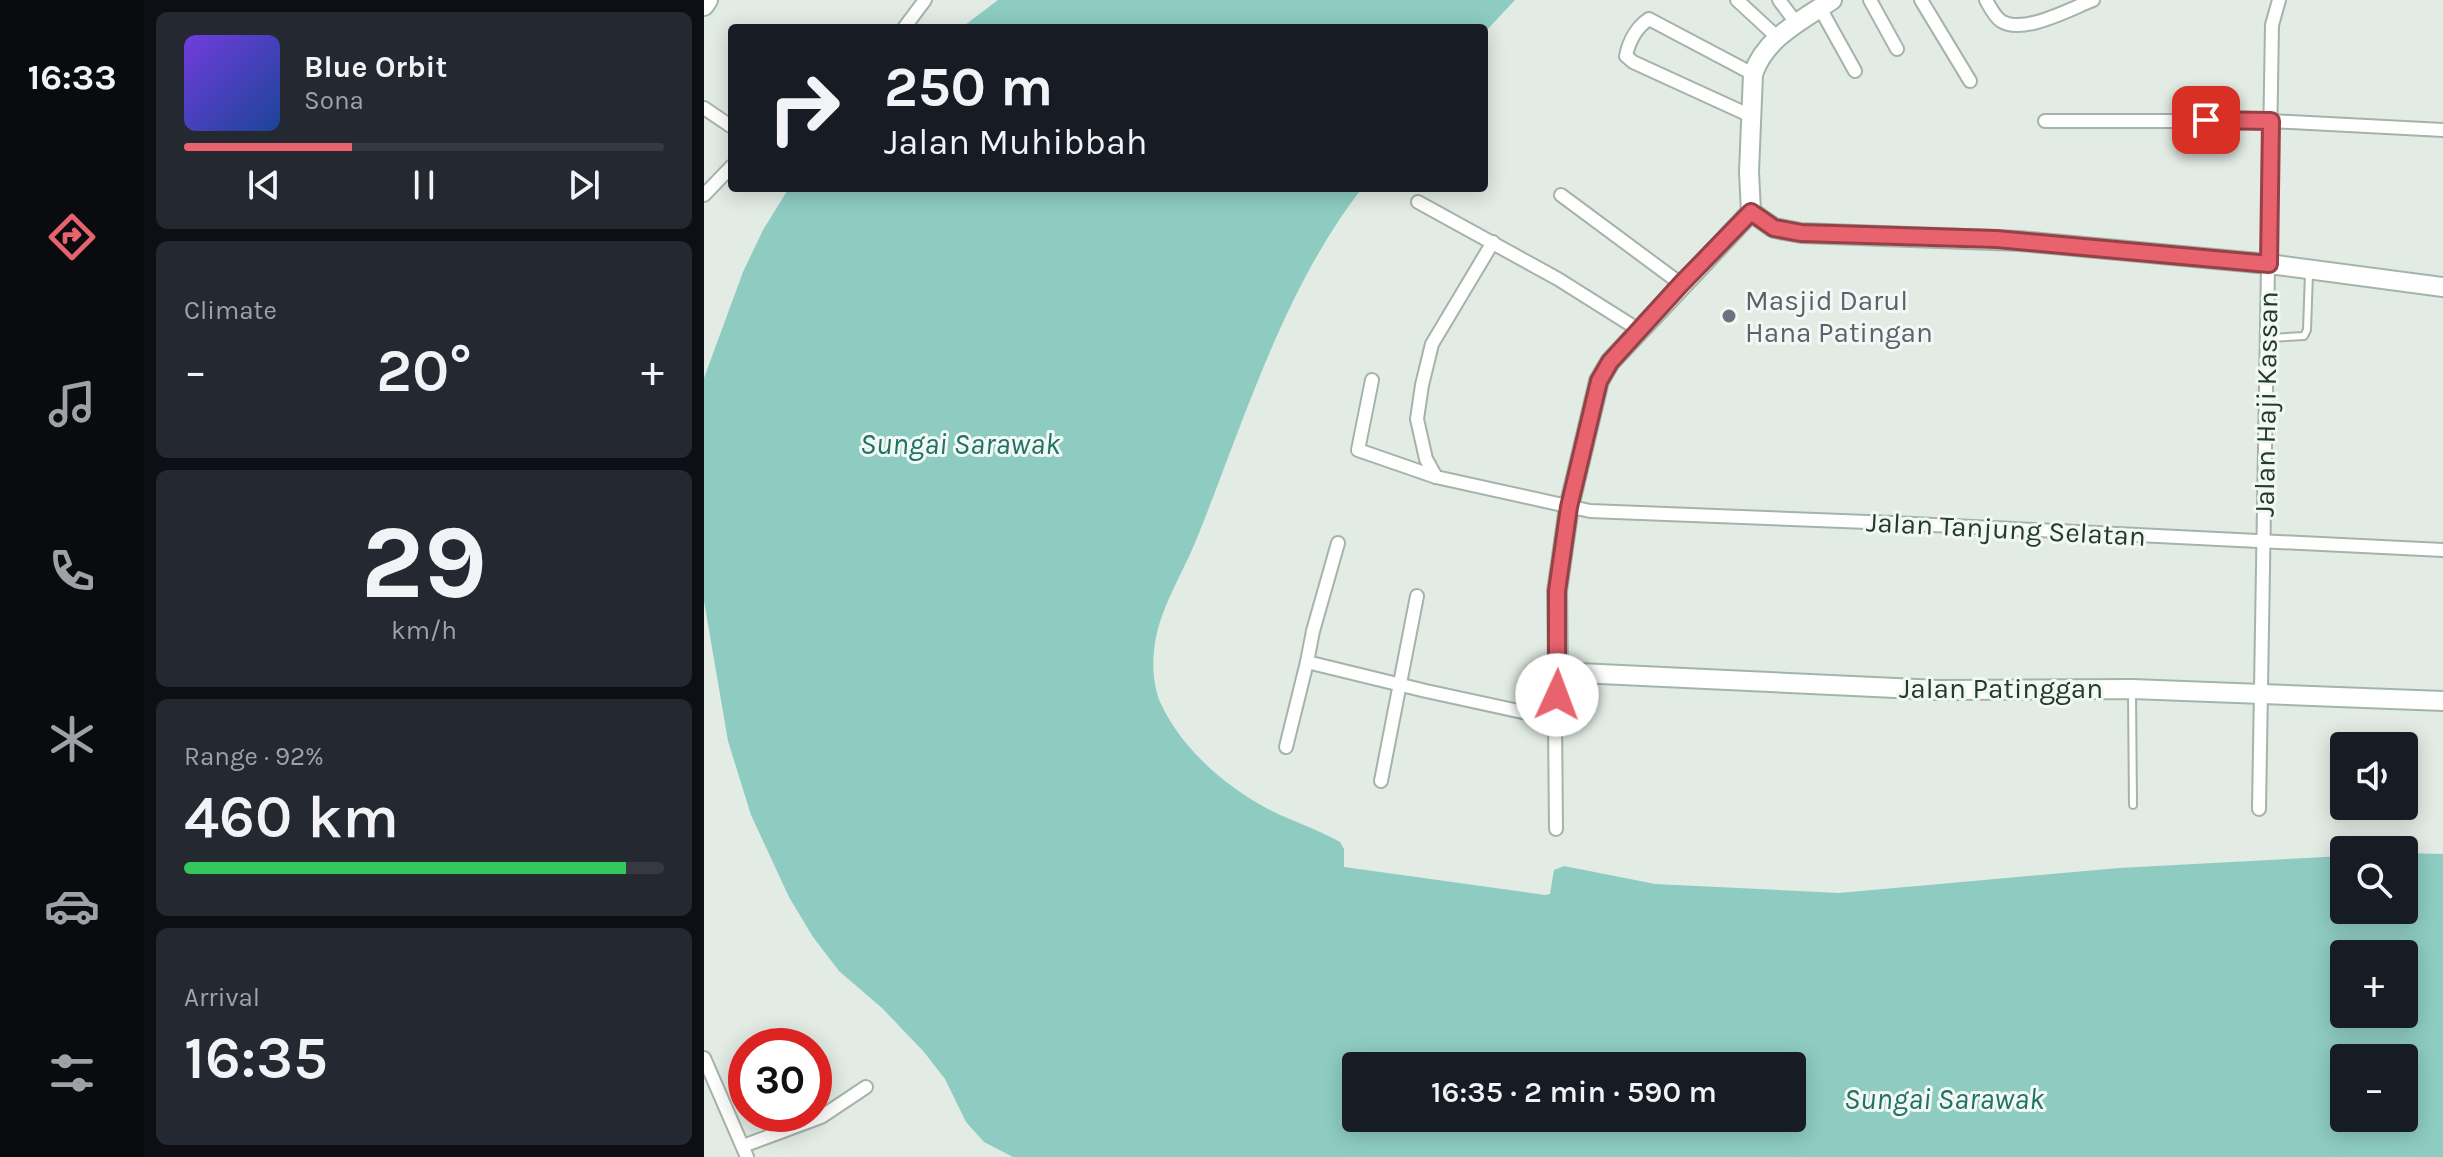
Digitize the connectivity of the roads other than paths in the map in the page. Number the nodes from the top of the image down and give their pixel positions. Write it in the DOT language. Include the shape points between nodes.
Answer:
graph roads {
  1 [pos="708,0"];
  2 [pos="925,0"];
  3 [pos="1737,0"];
  4 [pos="1779,0"];
  5 [pos="1870,0"];
  6 [pos="1921,0"];
  7 [pos="1986,0"];
  8 [pos="2093,0"];
  9 [pos="2279,0"];
  10 [pos="1826,4"];
  11 [pos="704,6"];
  12 [pos="907,24"];
  13 [pos="1797,24"];
  14 [pos="1777,37"];
  15 [pos="1897,49"];
  16 [pos="1855,71"];
  17 [pos="1753,74"];
  18 [pos="1970,81"];
  19 [pos="704,108"];
  20 [pos="1751,116"];
  21 [pos="2045,121"];
  22 [pos="2271,121"];
  23 [pos="728,124"];
  24 [pos="2443,130"];
  25 [pos="728,170"];
  26 [pos="704,195"];
  27 [pos="1561,195"];
  28 [pos="1418,202"];
  29 [pos="1751,212"];
  30 [pos="1493,242"];
  31 [pos="2269,264"];
  32 [pos="2309,269"];
  33 [pos="1681,284"];
  34 [pos="2443,287"];
  35 [pos="1639,330"];
  36 [pos="2268,338"];
  37 [pos="1372,380"];
  38 [pos="1436,477"];
  39 [pos="1569,507"];
  40 [pos="2263,540"];
  41 [pos="1338,543"];
  42 [pos="2443,550"];
  43 [pos="1417,596"];
  44 [pos="1307,662"];
  45 [pos="1558,672"];
  46 [pos="1399,684"];
  47 [pos="2132,689"];
  48 [pos="2261,693"];
  49 [pos="2443,701"];
  50 [pos="1555,719"];
  51 [pos="1286,747"];
  52 [pos="1381,781"];
  53 [pos="2133,805"];
  54 [pos="2259,809"];
  55 [pos="1556,829"];
  56 [pos="704,1058"];
  57 [pos="866,1087"];
  58 [pos="745,1152"];
  1 -- 11 [label="main road"];
  2 -- 12 [label="street"];
  3 -- 14 [label="street"];
  4 -- 13 [label="street"];
  5 -- 15 [label="street"];
  6 -- 18 [label="street"];
  7 -- 8 [label="street" via="2004,23 2023,27"];
  9 -- 22 [label="street, Jalan Haji Kassan" via="2272,25"];
  10 -- 13 [label="main road"];
  10 -- 16 [label="street"];
  13 -- 14 [label="main road"];
  14 -- 17 [label="main road"];
  17 -- 20 [label="main road"];
  17 -- 20 [label="street" via="1649,19 1626,56"];
  19 -- 23 [label="street"];
  20 -- 29 [label="main road"];
  21 -- 22 [label="street"];
  22 -- 24 [label="street"];
  22 -- 31 [label="street, Jalan Haji Kassan"];
  25 -- 26 [label="street"];
  27 -- 33 [label="street"];
  28 -- 30 [label="street"];
  29 -- 31 [label="main road" via="1774,228 1801,233 1996,239"];
  29 -- 33 [label="main road"];
  30 -- 35 [label="street"];
  30 -- 38 [label="street" via="1432,344 1422,385 1417,419"];
  31 -- 32 [label="main road"];
  31 -- 36 [label="street, Jalan Haji Kassan"];
  32 -- 34 [label="main road"];
  32 -- 36 [label="lane" via="2304,336"];
  33 -- 35 [label="main road"];
  35 -- 39 [label="main road" via="1599,381"];
  36 -- 40 [label="street, Jalan Haji Kassan"];
  37 -- 38 [label="street, Jalan Tanjung Selatan" via="1358,450"];
  38 -- 39 [label="street, Jalan Tanjung Selatan"];
  39 -- 40 [label="street, Jalan Tanjung Selatan"];
  39 -- 45 [label="main road" via="1557,591"];
  40 -- 42 [label="street, Jalan Tanjung Selatan"];
  40 -- 48 [label="street, Jalan Haji Kassan"];
  41 -- 44 [label="street"];
  43 -- 46 [label="street"];
  44 -- 46 [label="street"];
  44 -- 51 [label="street"];
  45 -- 47 [label="main road, Jalan Patinggan" via="1938,690"];
  45 -- 50 [label="street"];
  46 -- 50 [label="street"];
  46 -- 52 [label="street"];
  47 -- 48 [label="main road, Jalan Patinggan"];
  47 -- 53 [label="lane"];
  48 -- 49 [label="main road, Jalan Patinggan"];
  48 -- 54 [label="street, Jalan Haji Kassan"];
  50 -- 55 [label="street"];
  56 -- 58 [label="street"];
  57 -- 58 [label="street" via="821,1117"];
}
